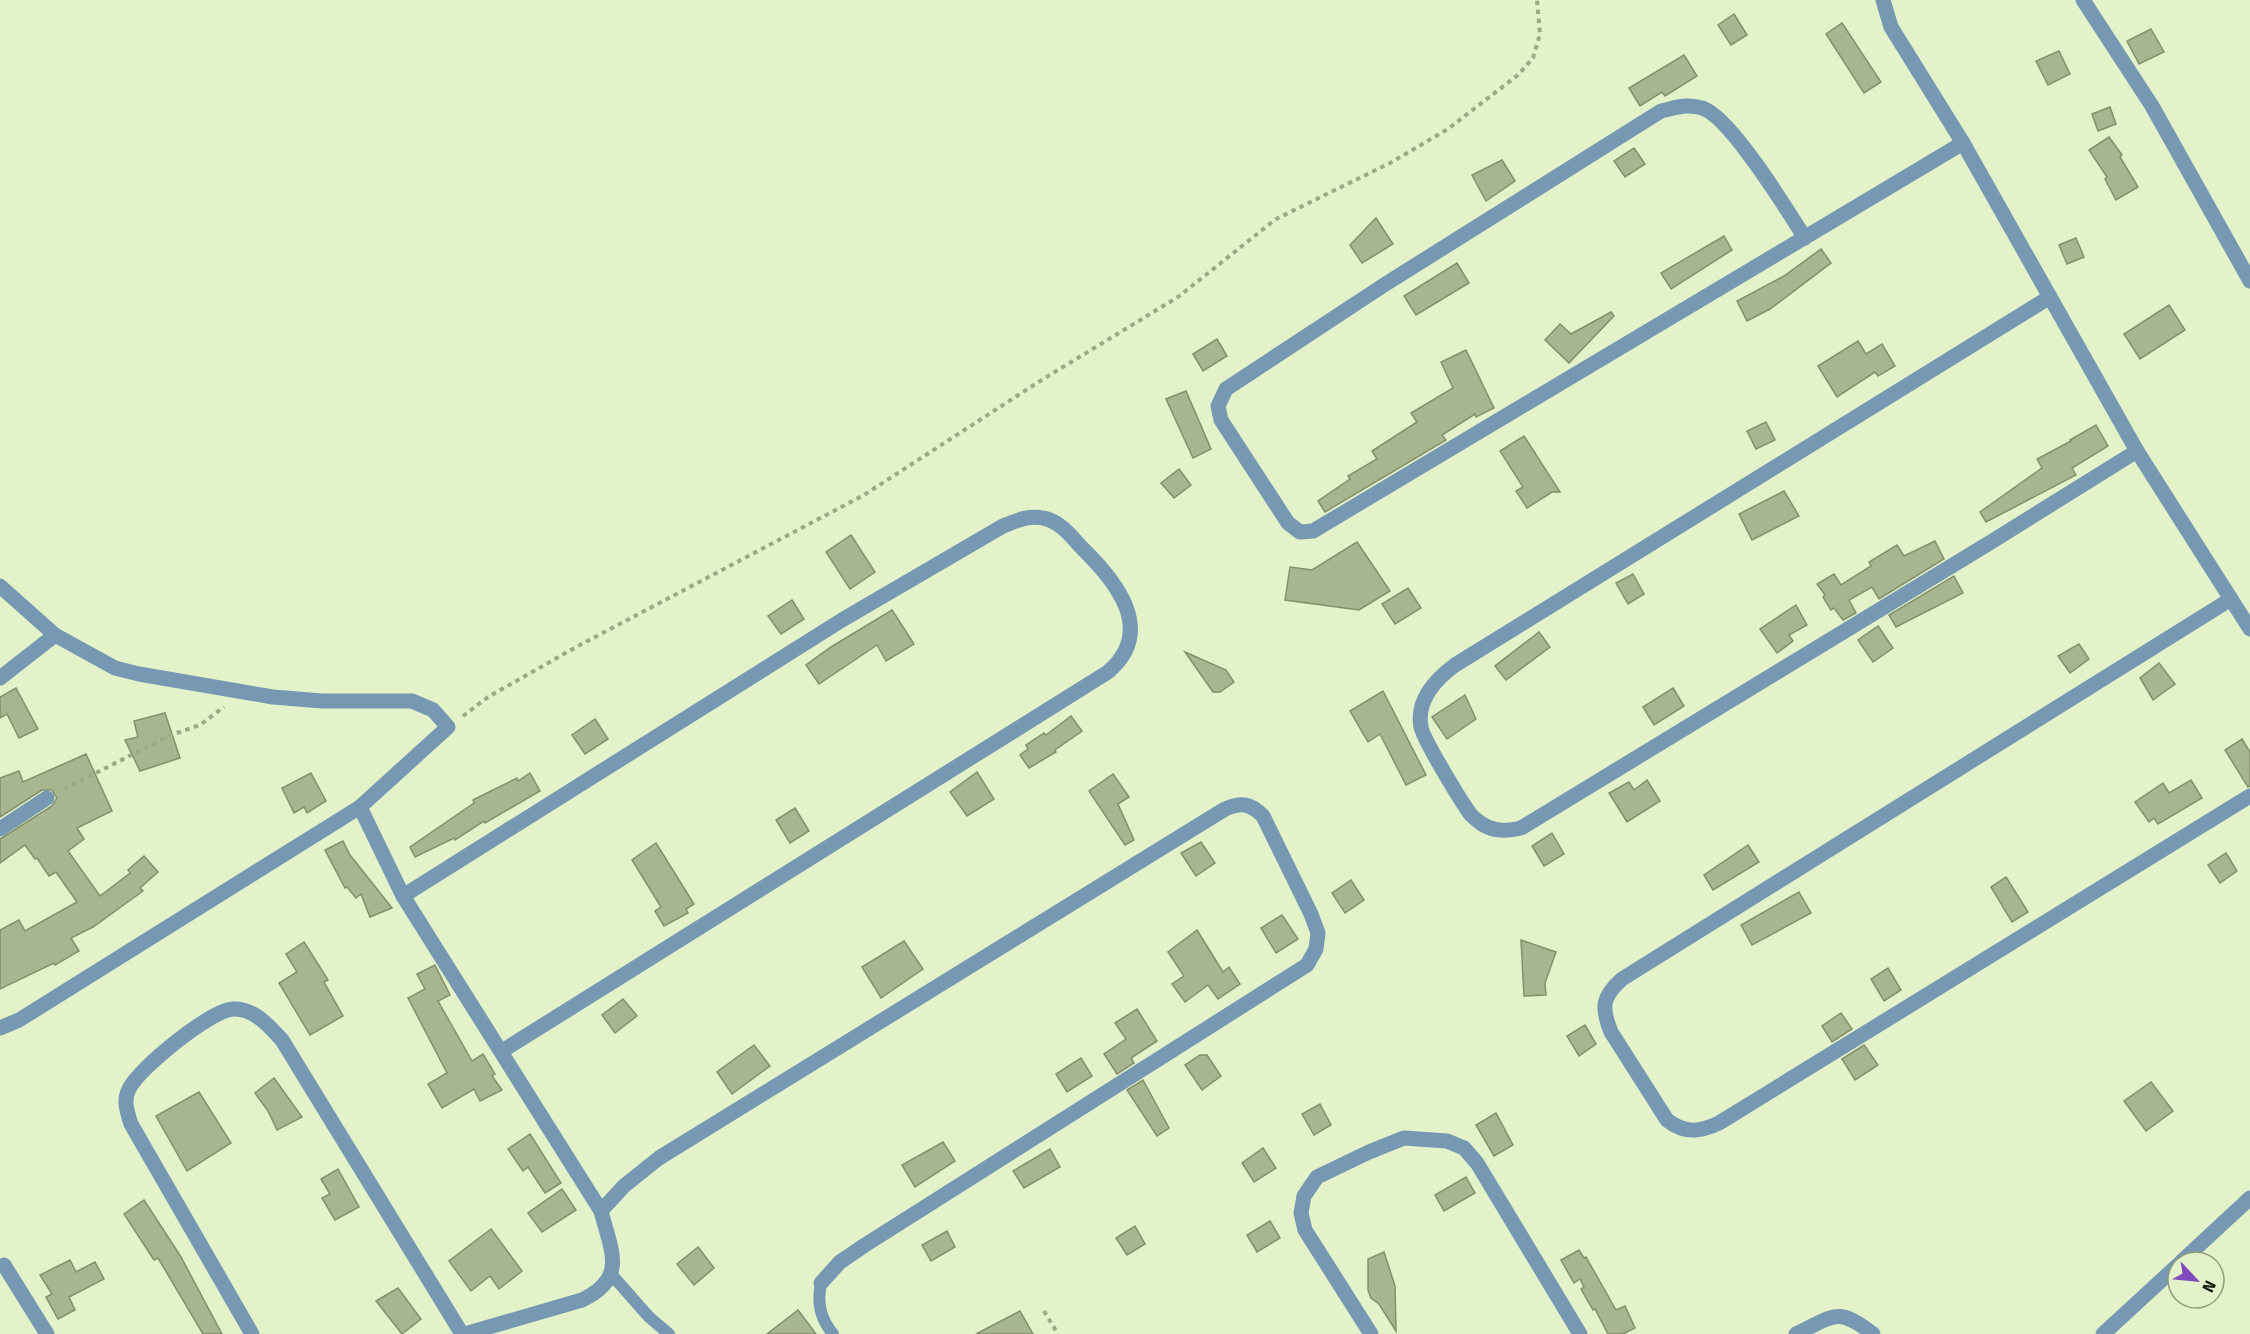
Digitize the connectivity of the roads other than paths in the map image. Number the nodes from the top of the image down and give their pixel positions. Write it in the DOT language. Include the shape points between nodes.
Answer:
graph roads {
  1 [pos="1883,0"];
  2 [pos="2084,0"];
  3 [pos="1962,143"];
  4 [pos="1805,238"];
  5 [pos="2250,281"];
  6 [pos="2050,297"];
  7 [pos="2137,451"];
  8 [pos="0,585"];
  9 [pos="2231,599"];
  10 [pos="2250,629"];
  11 [pos="55,635"];
  12 [pos="0,678"];
  13 [pos="2250,796"];
  14 [pos="47,798"];
  15 [pos="360,807"];
  16 [pos="0,830"];
  17 [pos="403,896"];
  18 [pos="0,1028"];
  19 [pos="502,1051"];
  20 [pos="2250,1198"];
  21 [pos="601,1211"];
  22 [pos="2193,1250"];
  23 [pos="4,1265"];
  24 [pos="611,1274"];
  25 [pos="2166,1275"];
  26 [pos="821,1283"];
  27 [pos="498,1329"];
  28 [pos="46,1334"];
  29 [pos="252,1334"];
  30 [pos="464,1334"];
  31 [pos="669,1334"];
  32 [pos="833,1334"];
  33 [pos="1371,1334"];
  34 [pos="1580,1334"];
  35 [pos="1796,1334"];
  36 [pos="1873,1334"];
  37 [pos="2103,1334"];
  1 -- 3 [label="street" via="1891,27"];
  2 -- 5 [label="street" via="2152,106"];
  3 -- 4 [label="street"];
  3 -- 6 [label="street"];
  4 -- 4 [label="street" via="1308,533 1294,530 1288,523 1221,420 1218,406 1226,389 1661,111 1686,105 1704,108 1721,120"];
  6 -- 7 [label="street"];
  6 -- 7 [label="street" via="1438,678 1427,693 1421,728 1444,772 1472,816 1483,825 1508,831 1521,828"];
  7 -- 9 [label="street"];
  8 -- 11 [label="street"];
  9 -- 10 [label="street"];
  9 -- 13 [label="street" via="1622,979 1604,1003 1606,1019 1667,1120 1677,1128 1704,1130"];
  11 -- 12 [label="street"];
  11 -- 15 [label="street" via="115,668 139,674 230,691 322,701 412,701 433,710 448,727"];
  14 -- 16 [label="street"];
  15 -- 17 [label="street"];
  15 -- 18 [label="street"];
  17 -- 19 [label="street"];
  17 -- 19 [label="street" via="842,620 1003,526 1025,517 1043,518 1060,525 1102,567 1120,592 1131,622 1131,634 1120,662 1108,672"];
  19 -- 21 [label="street"];
  20 -- 22 [label="street"];
  21 -- 24 [label="street" via="613,1259"];
  21 -- 26 [label="street" via="659,1158 1225,809 1236,804 1255,808 1263,816 1318,933 1316,949 1307,965 865,1245 840,1262"];
  23 -- 28 [label="street"];
  24 -- 27 [label="street" via="604,1287 582,1300"];
  24 -- 31 [label="lane"];
  25 -- 37 [label="street"];
  26 -- 32 [label="lane" via="817,1300"];
  27 -- 30 [label="street"];
  29 -- 30 [label="street" via="131,1124 125,1106 128,1090 150,1062 218,1012 234,1009 250,1012 266,1022 282,1040"];
  33 -- 34 [label="street" via="1305,1230 1301,1213 1304,1196 1317,1177 1404,1138 1447,1142 1464,1148 1477,1163"];
  35 -- 36 [label="street" via="1839,1315"];
}
